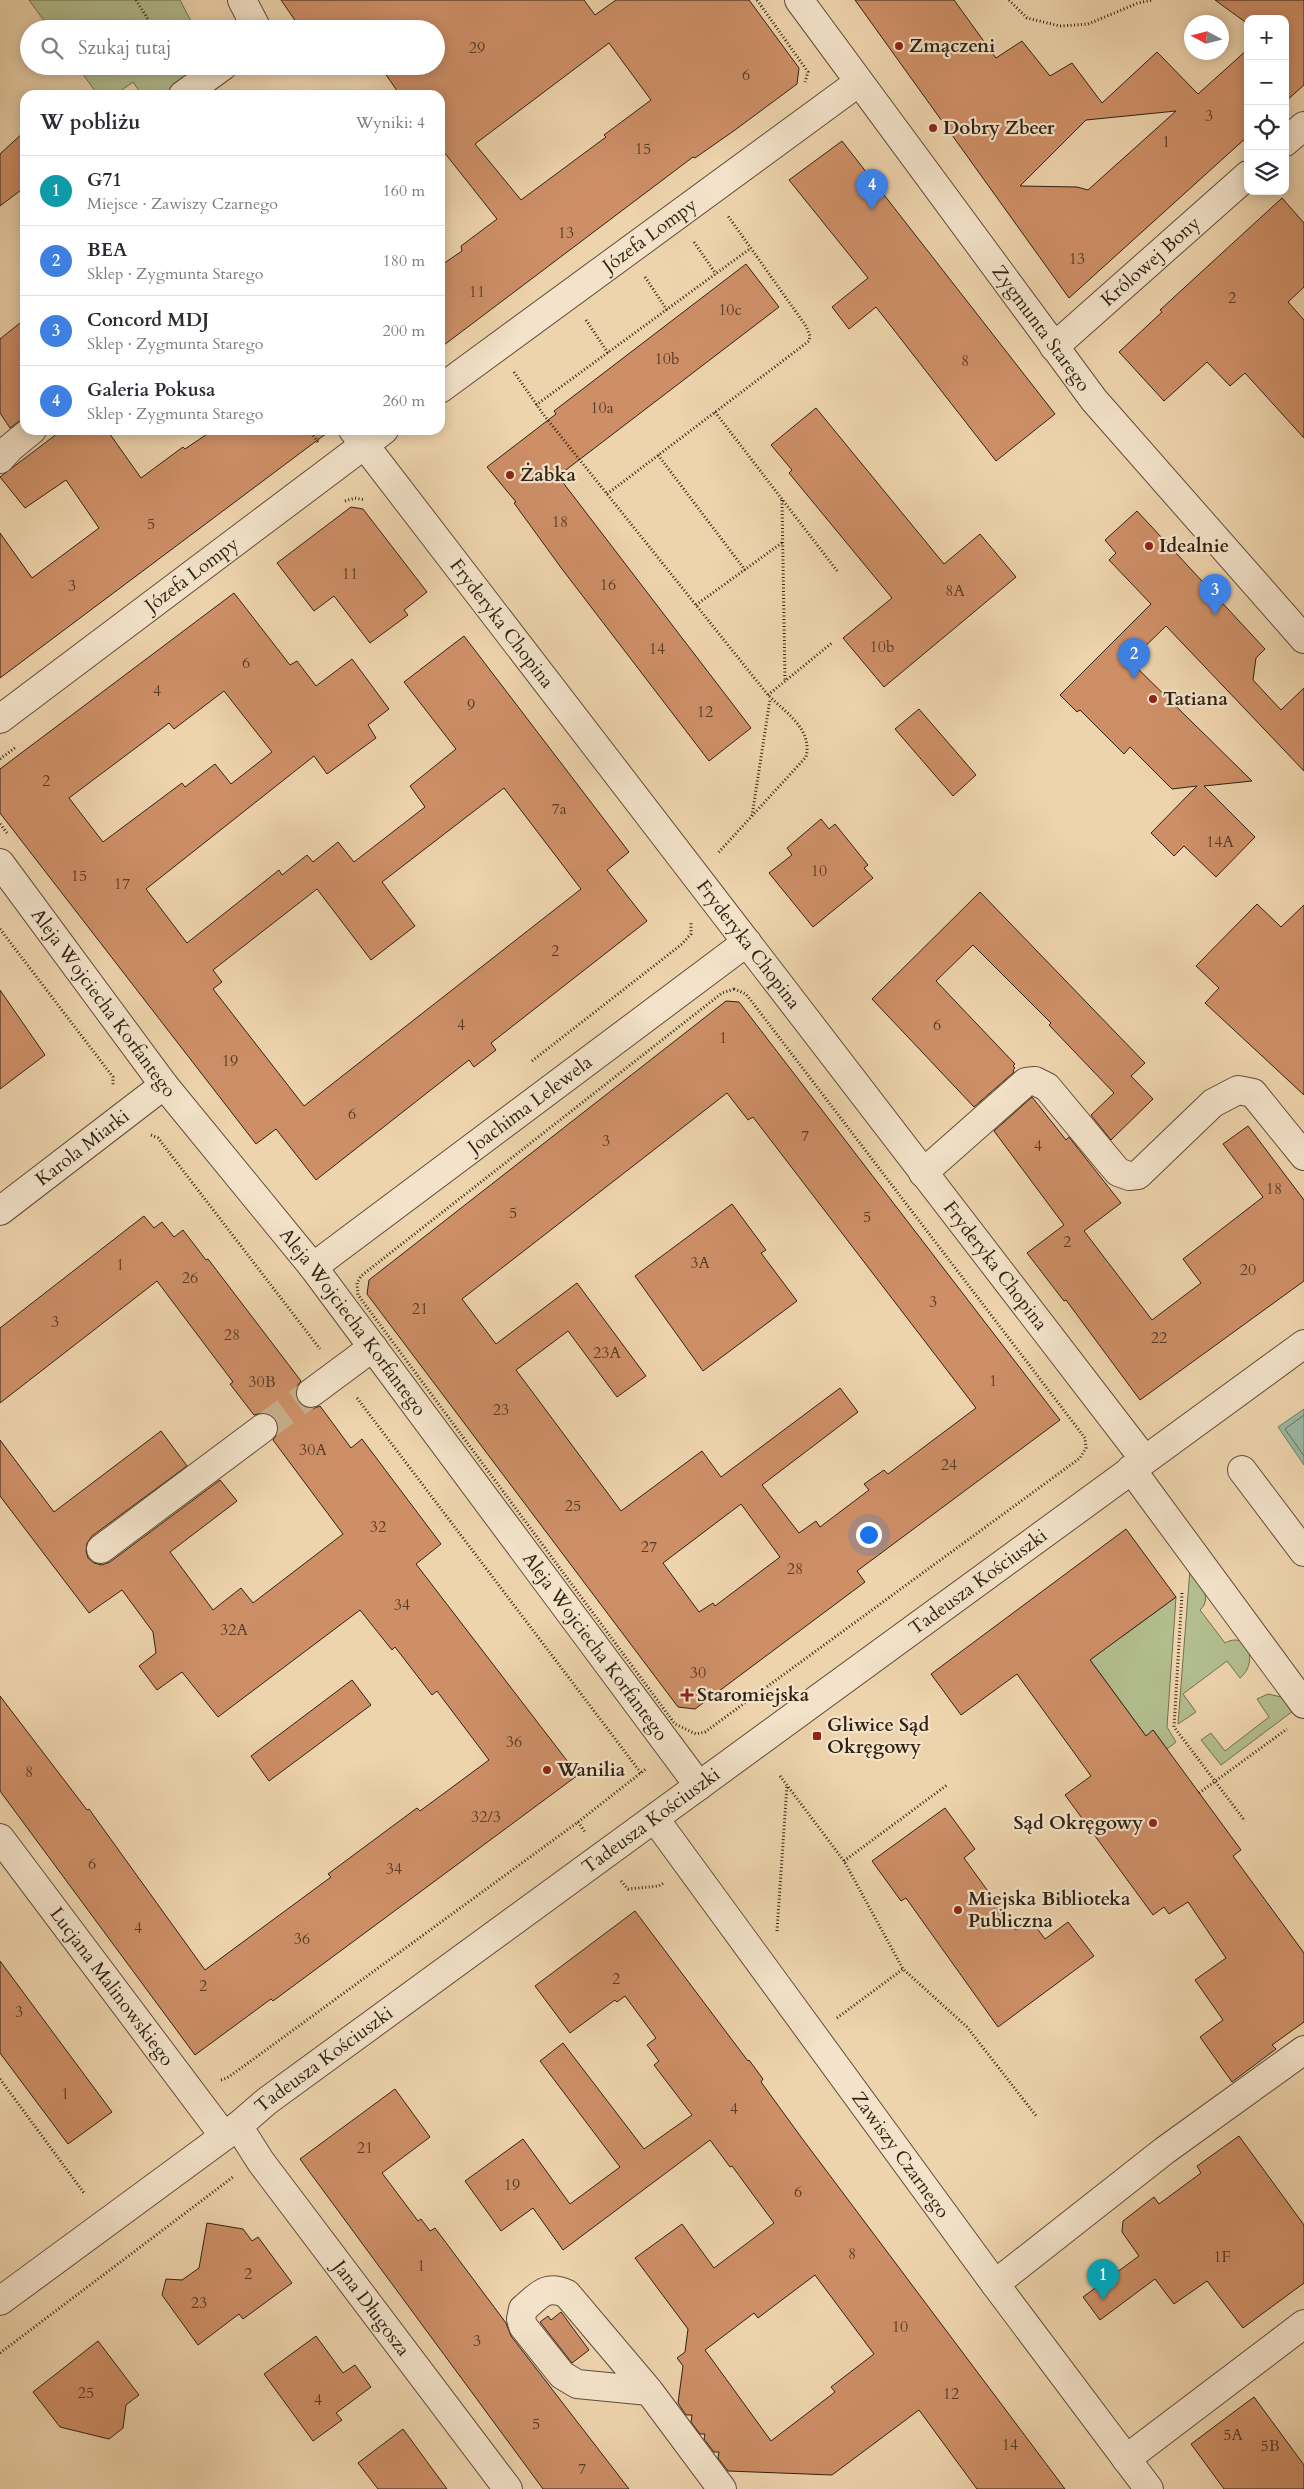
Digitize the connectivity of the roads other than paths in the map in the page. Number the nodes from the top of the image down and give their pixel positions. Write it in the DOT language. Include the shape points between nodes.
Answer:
graph roads {
  1 [pos="242,0"];
  2 [pos="799,0"];
  3 [pos="252,20"];
  4 [pos="211,75"];
  5 [pos="859,82"];
  6 [pos="190,90"];
  7 [pos="1304,126"];
  8 [pos="1289,139"];
  9 [pos="1244,179"];
  10 [pos="1054,347"];
  11 [pos="445,385"];
  12 [pos="26,435"];
  13 [pos="367,435"];
  14 [pos="0,460"];
  15 [pos="1304,639"];
  16 [pos="0,720"];
  17 [pos="6,851"];
  18 [pos="747,942"];
  19 [pos="164,1085"];
  20 [pos="1304,1156"];
  21 [pos="923,1172"];
  22 [pos="0,1211"];
  23 [pos="313,1267"];
  24 [pos="1304,1344"];
  25 [pos="373,1347"];
  26 [pos="311,1393"];
  27 [pos="264,1428"];
  28 [pos="1137,1464"];
  29 [pos="1242,1470"];
  30 [pos="101,1549"];
  31 [pos="1304,1552"];
  32 [pos="1304,1704"];
  33 [pos="698,1786"];
  34 [pos="655,1819"];
  35 [pos="0,1838"];
  36 [pos="1304,2050"];
  37 [pos="231,2131"];
  38 [pos="995,2284"];
  39 [pos="0,2301"];
  40 [pos="1304,2324"];
  41 [pos="649,2391"];
  42 [pos="1126,2459"];
  43 [pos="508,2489"];
  44 [pos="722,2489"];
  45 [pos="1148,2489"];
  1 -- 3 [label="street"];
  2 -- 5 [label="street, Zygmunta Starego"];
  4 -- 6 [label="street"];
  5 -- 10 [label="street, Zygmunta Starego"];
  5 -- 11 [label="street, Józefa Lompy"];
  7 -- 8 [label="street"];
  9 -- 10 [label="street, Królowej Bony"];
  10 -- 15 [label="street, Zygmunta Starego" via="1094,400"];
  12 -- 14 [label="street"];
  13 -- 16 [label="street, Józefa Lompy"];
  13 -- 18 [label="street, Fryderyka Chopina"];
  17 -- 19 [label="street, Aleja Wojciecha Korfantego"];
  18 -- 21 [label="street, Fryderyka Chopina"];
  18 -- 23 [label="street, Joachima Lelewela"];
  19 -- 22 [label="street, Karola Miarki"];
  19 -- 23 [label="street, Aleja Wojciecha Korfantego"];
  20 -- 21 [label="street" via="1253,1093 1238,1090 1213,1103 1138,1175 1129,1176 1118,1172 1046,1087 1036,1081 1026,1082"];
  21 -- 28 [label="street, Fryderyka Chopina"];
  23 -- 25 [label="street, Aleja Wojciecha Korfantego"];
  24 -- 28 [label="street, Tadeusza Kościuszki"];
  25 -- 26 [label="street"];
  25 -- 33 [label="street, Aleja Wojciecha Korfantego"];
  27 -- 30 [label="street"];
  28 -- 32 [label="street, Fryderyka Chopina"];
  28 -- 33 [label="street, Tadeusza Kościuszki"];
  29 -- 31 [label="street"];
  33 -- 34 [label="street, Tadeusza Kościuszki"];
  34 -- 37 [label="street, Tadeusza Kościuszki" via="267,2101"];
  34 -- 38 [label="street, Zawiszy Czarnego"];
  35 -- 37 [label="street, Lucjana Malinowskiego"];
  36 -- 38 [label="street" via="1164,2151"];
  37 -- 39 [label="street, Tadeusza Kościuszki"];
  37 -- 43 [label="street, Jana Długosza" via="261,2162"];
  38 -- 42 [label="street, Zawiszy Czarnego"];
  40 -- 42 [label="street"];
  41 -- 41 [label="street" via="567,2294 555,2288 545,2291 523,2309 521,2319 524,2326 562,2375 577,2384"];
  41 -- 44 [label="street"];
  42 -- 45 [label="street, Zawiszy Czarnego"];
}
